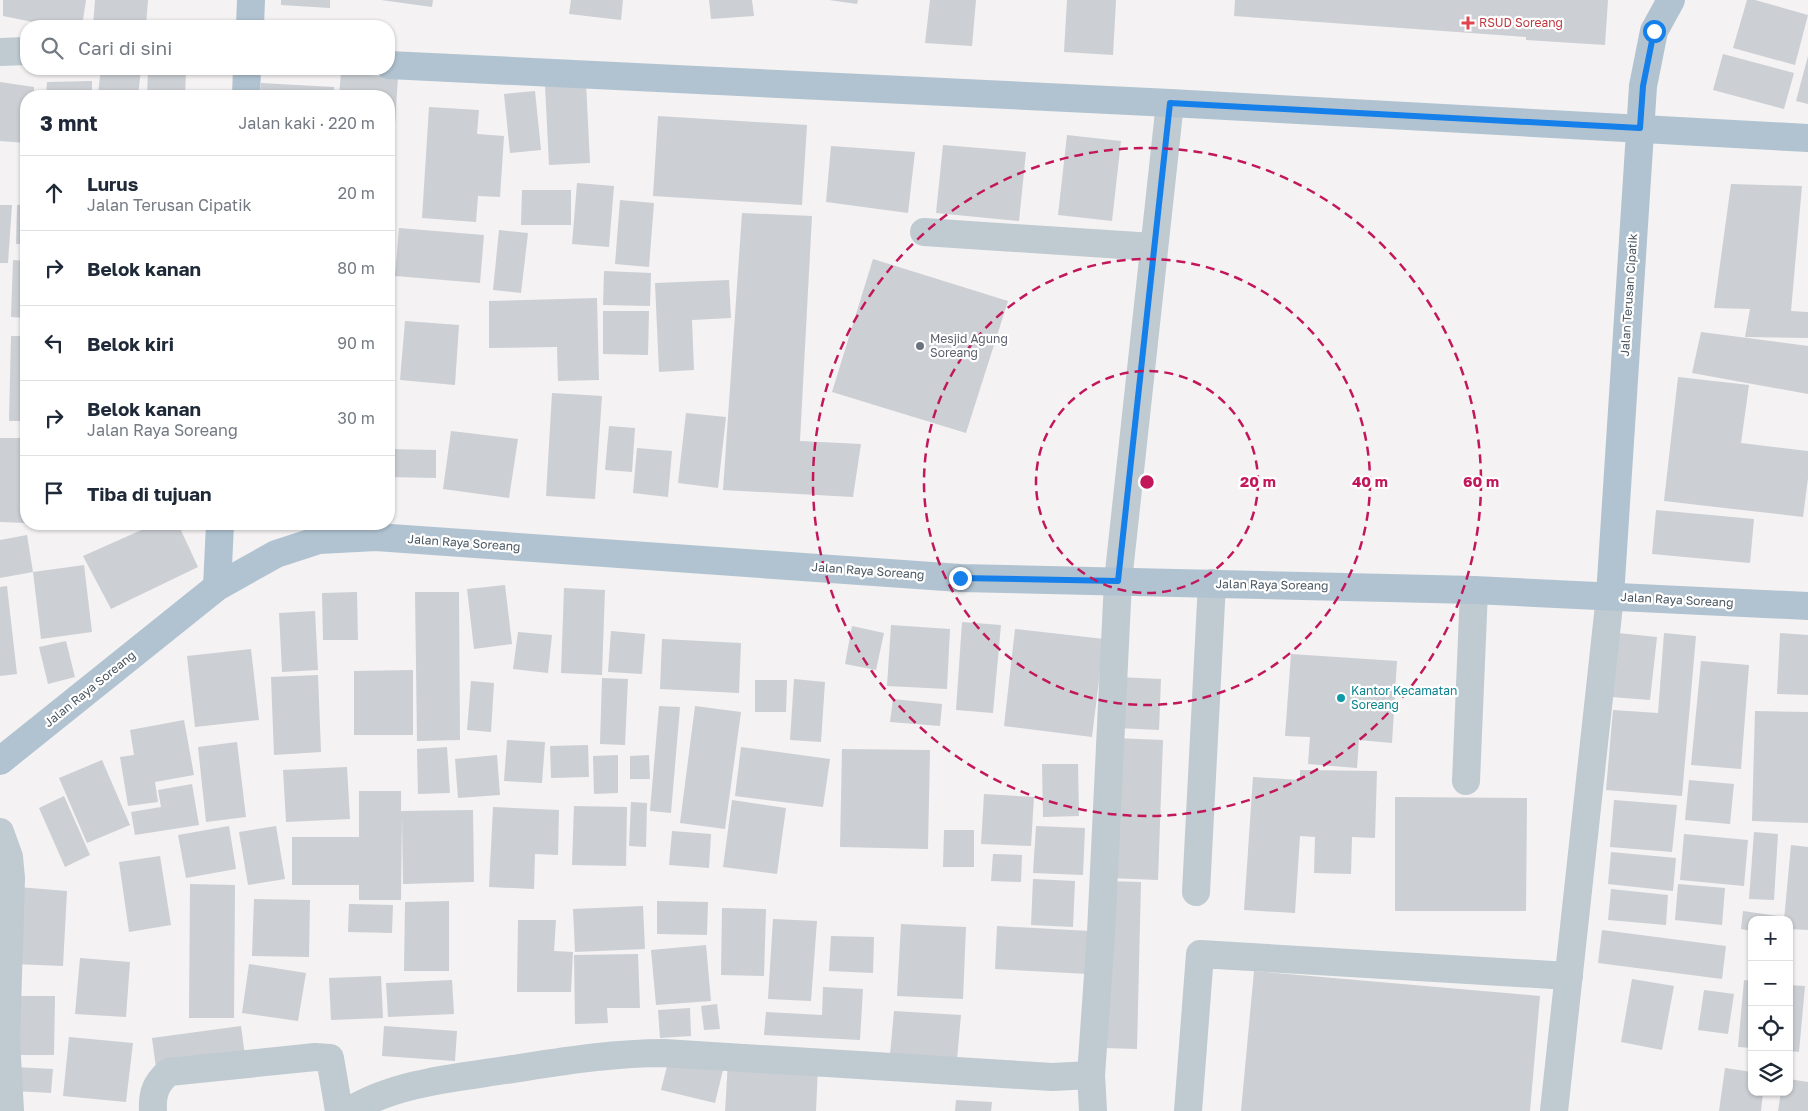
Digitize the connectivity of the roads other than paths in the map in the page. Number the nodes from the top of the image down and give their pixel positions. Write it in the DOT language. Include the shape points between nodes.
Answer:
graph roads {
  1 [pos="251,0"];
  2 [pos="1671,0"];
  3 [pos="250,20"];
  4 [pos="20,51"];
  5 [pos="0,52"];
  6 [pos="395,65"];
  7 [pos="247,75"];
  8 [pos="246,90"];
  9 [pos="1170,103"];
  10 [pos="1640,128"];
  11 [pos="1808,138"];
  12 [pos="924,232"];
  13 [pos="1153,247"];
  14 [pos="220,530"];
  15 [pos="1118,581"];
  16 [pos="1212,583"];
  17 [pos="217,587"];
  18 [pos="1474,590"];
  19 [pos="1610,596"];
  20 [pos="1808,606"];
  21 [pos="0,761"];
  22 [pos="1466,781"];
  23 [pos="0,832"];
  24 [pos="1196,892"];
  25 [pos="1569,976"];
  26 [pos="1091,1075"];
  27 [pos="10,1111"];
  28 [pos="153,1111"];
  29 [pos="339,1111"];
  30 [pos="349,1111"];
  31 [pos="1093,1111"];
  32 [pos="1188,1111"];
  33 [pos="1554,1111"];
  1 -- 3 [label="main road"];
  2 -- 10 [label="main road, Jalan Terusan Cipatik" via="1654,31 1643,86"];
  4 -- 5 [label="street"];
  6 -- 9 [label="main road"];
  7 -- 8 [label="main road"];
  9 -- 10 [label="main road"];
  9 -- 13 [label="street"];
  10 -- 11 [label="main road"];
  10 -- 19 [label="main road, Jalan Terusan Cipatik"];
  12 -- 13 [label="street"];
  13 -- 15 [label="street"];
  14 -- 17 [label="main road"];
  15 -- 16 [label="main road, Jalan Raya Soreang"];
  15 -- 17 [label="main road, Jalan Raya Soreang" via="960,578 376,537 319,540 276,554"];
  15 -- 26 [label="street"];
  16 -- 18 [label="main road, Jalan Raya Soreang"];
  16 -- 24 [label="street"];
  17 -- 21 [label="main road, Jalan Raya Soreang"];
  18 -- 19 [label="main road, Jalan Raya Soreang"];
  18 -- 22 [label="street"];
  19 -- 20 [label="main road, Jalan Raya Soreang"];
  19 -- 25 [label="street"];
  23 -- 27 [label="street" via="9,857 11,878 6,1040"];
  25 -- 32 [label="street" via="1200,954"];
  25 -- 33 [label="street"];
  26 -- 30 [label="street" via="1052,1077 724,1055 628,1053 430,1083 378,1096"];
  26 -- 31 [label="street"];
  28 -- 29 [label="street" via="152,1097 158,1081 170,1072 315,1057 330,1058"];
}
